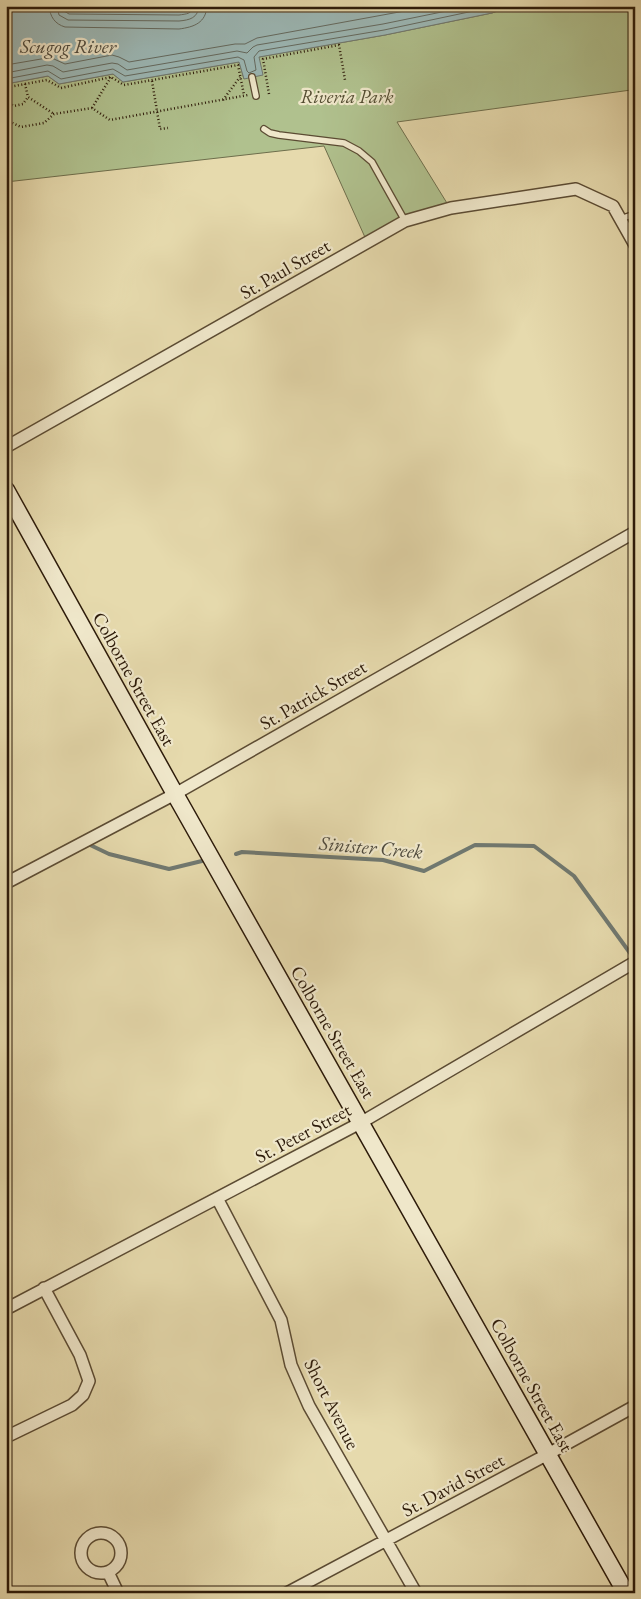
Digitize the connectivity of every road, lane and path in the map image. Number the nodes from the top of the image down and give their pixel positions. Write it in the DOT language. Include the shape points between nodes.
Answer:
graph roads {
  1 [pos="112,77"];
  2 [pos="240,77"];
  3 [pos="252,77"];
  4 [pos="152,80"];
  5 [pos="345,80"];
  6 [pos="25,84"];
  7 [pos="6,91"];
  8 [pos="269,94"];
  9 [pos="256,95"];
  10 [pos="244,96"];
  11 [pos="28,97"];
  12 [pos="222,100"];
  13 [pos="6,101"];
  14 [pos="92,108"];
  15 [pos="157,112"];
  16 [pos="54,114"];
  17 [pos="6,120"];
  18 [pos="168,128"];
  19 [pos="264,129"];
  20 [pos="635,214"];
  21 [pos="620,218"];
  22 [pos="405,221"];
  23 [pos="635,245"];
  24 [pos="6,448"];
  25 [pos="6,490"];
  26 [pos="635,532"];
  27 [pos="175,794"];
  28 [pos="6,883"];
  29 [pos="635,962"];
  30 [pos="362,1122"];
  31 [pos="217,1198"];
  32 [pos="44,1288"];
  33 [pos="6,1309"];
  34 [pos="635,1406"];
  35 [pos="6,1437"];
  36 [pos="548,1454"];
  37 [pos="386,1541"];
  38 [pos="108,1572"];
  39 [pos="118,1593"];
  40 [pos="287,1593"];
  41 [pos="416,1593"];
  42 [pos="626,1593"];
  1 -- 4 [label="path" via="124,85"];
  1 -- 6 [label="path" via="61,88 47,80"];
  1 -- 14 [label="path"];
  2 -- 4 [label="path" via="238,65"];
  2 -- 10 [label="path"];
  2 -- 12 [label="path"];
  3 -- 9 [label="lane"];
  4 -- 15 [label="path"];
  5 -- 8 [label="path" via="339,45 263,59"];
  6 -- 7 [label="path" via="9,87"];
  6 -- 11 [label="path"];
  9 -- 10 [label="path"];
  10 -- 12 [label="path"];
  11 -- 13 [label="path" via="23,104 14,106"];
  11 -- 16 [label="path"];
  12 -- 15 [label="path"];
  14 -- 15 [label="path" via="110,120"];
  14 -- 16 [label="path"];
  15 -- 18 [label="path" via="160,129"];
  16 -- 17 [label="path" via="44,123 21,127"];
  19 -- 22 [label="lane" via="279,135 344,143 359,151 372,162"];
  20 -- 21 [label="lane"];
  21 -- 22 [label="street, St. Paul Street" via="613,206 576,189 451,208"];
  21 -- 23 [label="street"];
  22 -- 24 [label="street, St. Paul Street"];
  25 -- 27 [label="main road, Colborne Street East"];
  26 -- 27 [label="street, St. Patrick Street"];
  27 -- 28 [label="street, St. Patrick Street"];
  27 -- 30 [label="main road, Colborne Street East"];
  29 -- 30 [label="street, St. Peter Street"];
  30 -- 31 [label="street, St. Peter Street"];
  30 -- 36 [label="main road, Colborne Street East"];
  31 -- 32 [label="street, St. Peter Street"];
  31 -- 37 [label="street, Short Avenue" via="281,1320 291,1365 309,1406"];
  32 -- 33 [label="street, St. Peter Street"];
  32 -- 35 [label="street" via="80,1355 89,1381 83,1394 72,1405"];
  34 -- 36 [label="street, St. David Street"];
  36 -- 37 [label="street, St. David Street"];
  36 -- 42 [label="main road, Colborne Street East"];
  37 -- 40 [label="street, St. David Street"];
  37 -- 41 [label="street, Short Avenue"];
  38 -- 39 [label="street"];
}
